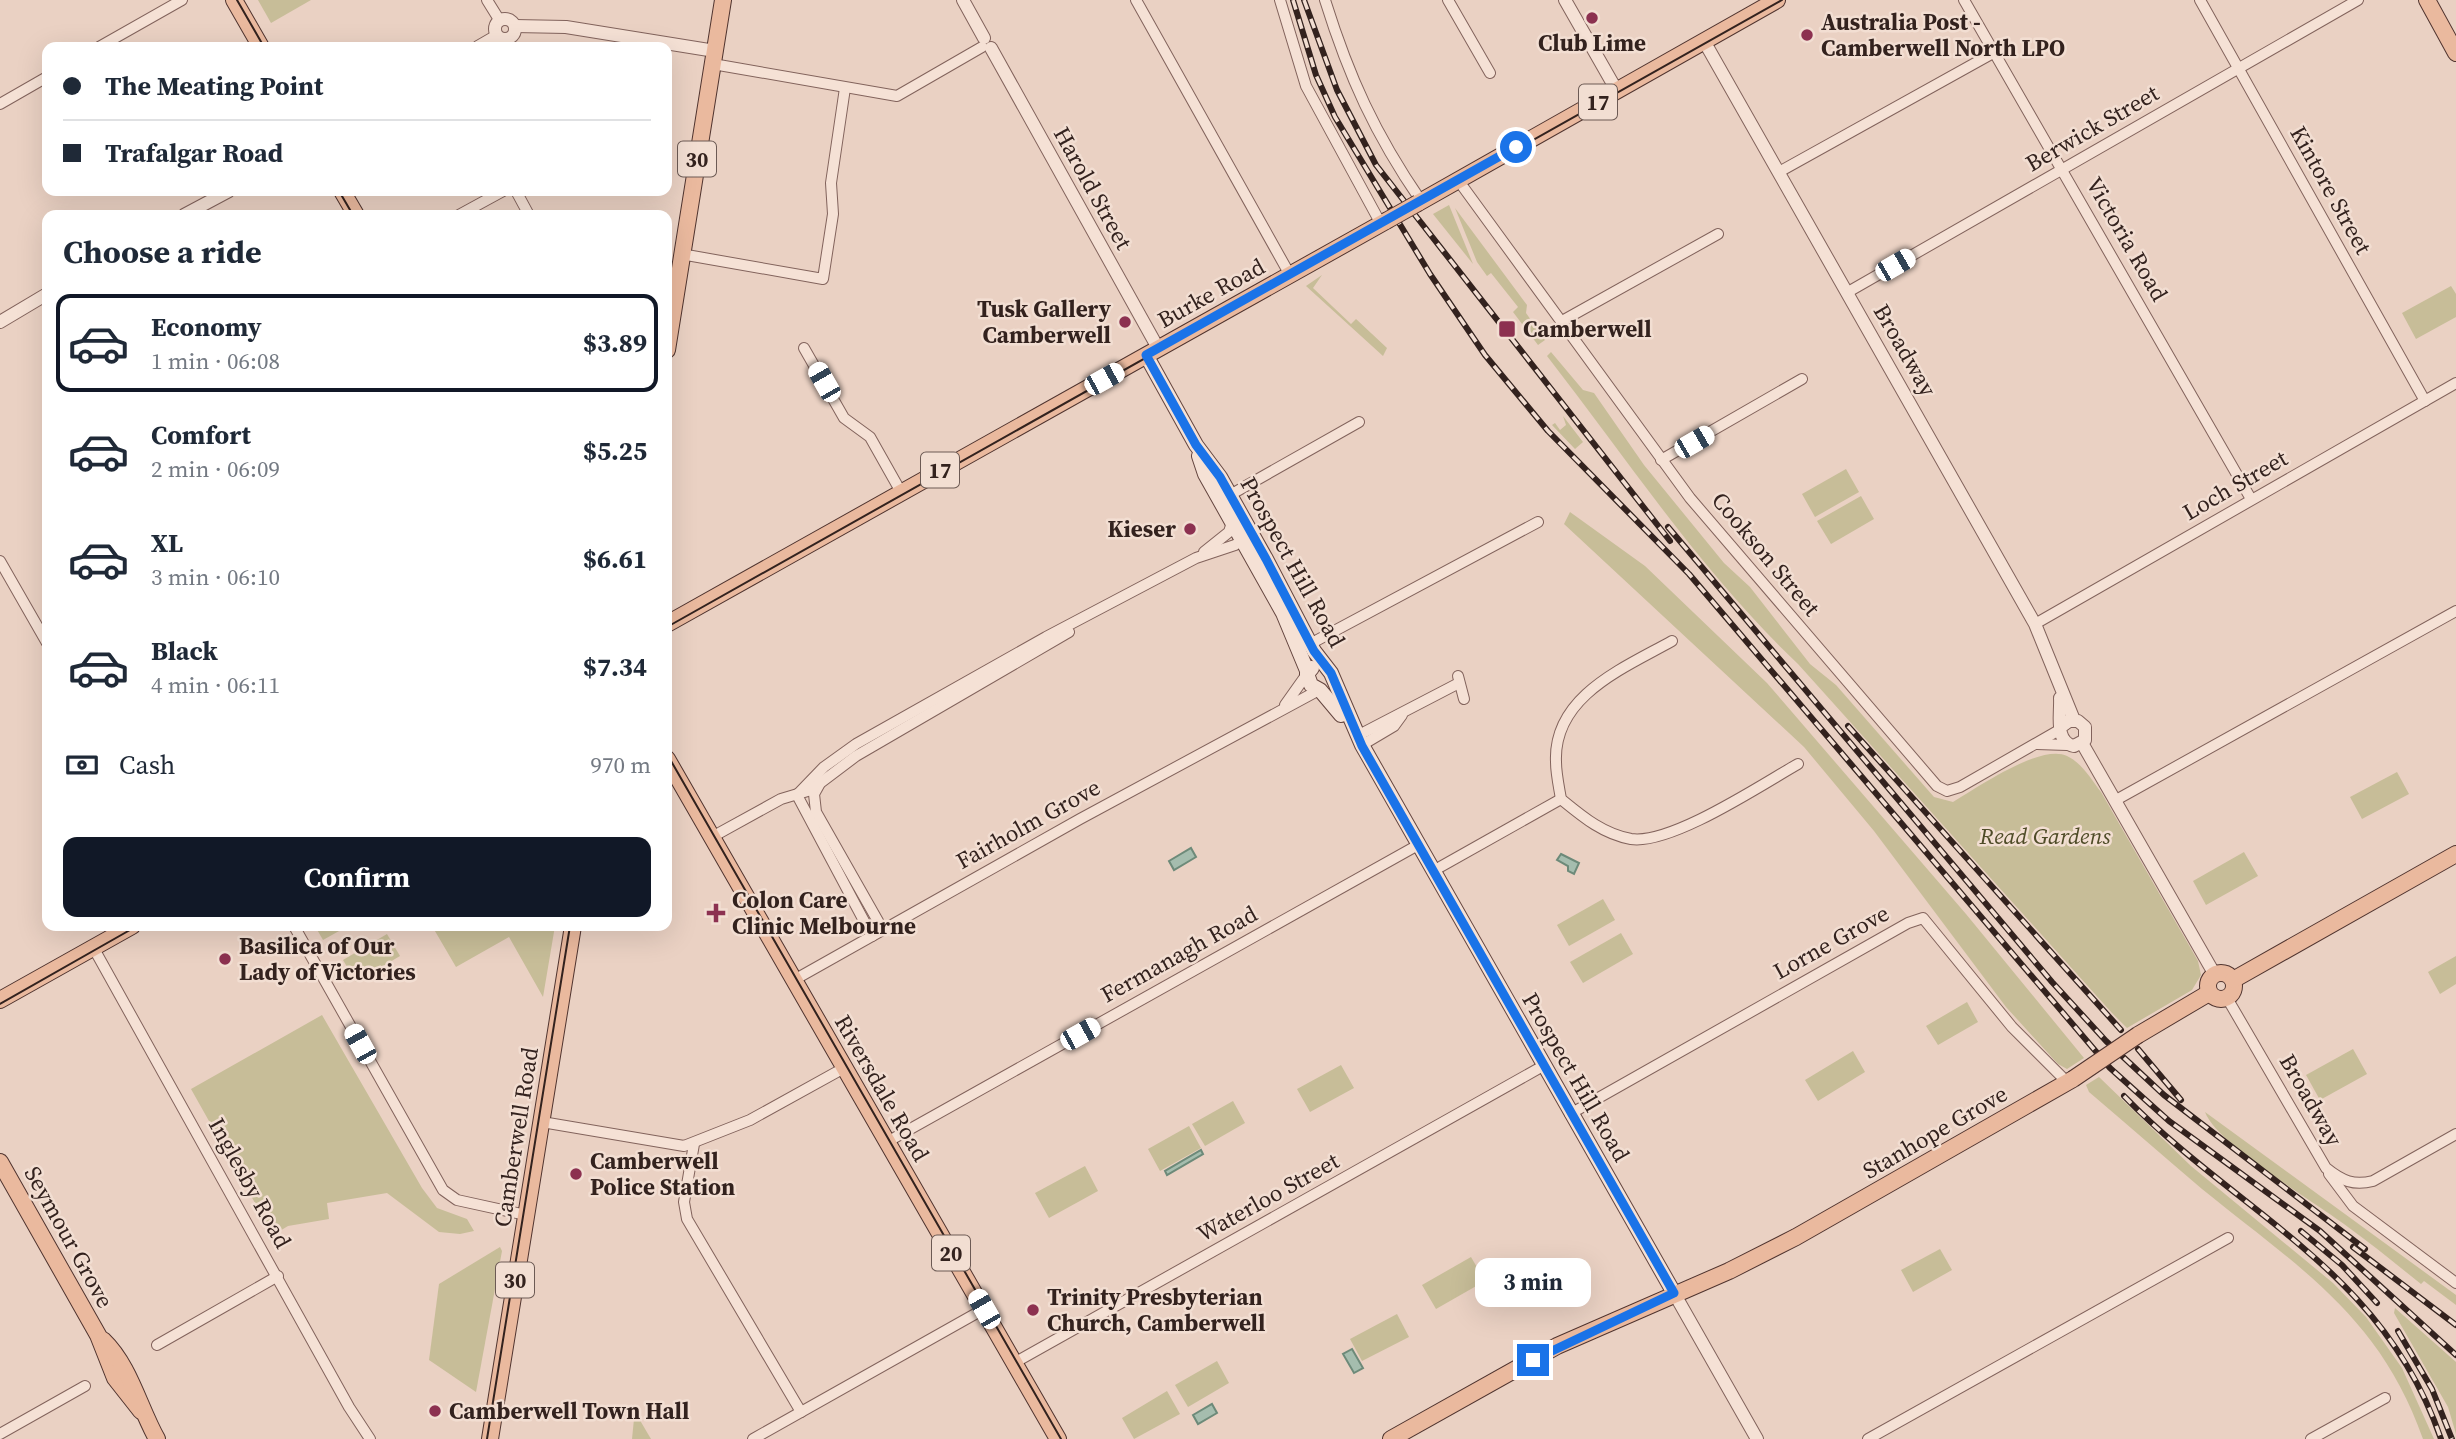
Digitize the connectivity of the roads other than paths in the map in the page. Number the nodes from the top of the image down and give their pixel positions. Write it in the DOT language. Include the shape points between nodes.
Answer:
graph roads {
  1 [pos="182,0"];
  2 [pos="234,0"];
  3 [pos="487,0"];
  4 [pos="723,0"];
  5 [pos="963,0"];
  6 [pos="1136,0"];
  7 [pos="1280,0"];
  8 [pos="1325,0"];
  9 [pos="1448,0"];
  10 [pos="1565,0"];
  11 [pos="1777,0"];
  12 [pos="1964,0"];
  13 [pos="2200,0"];
  14 [pos="2358,0"];
  15 [pos="2427,0"];
  16 [pos="499,21"];
  17 [pos="515,26"];
  18 [pos="497,36"];
  19 [pos="1704,41"];
  20 [pos="108,42"];
  21 [pos="258,42"];
  22 [pos="487,42"];
  23 [pos="640,42"];
  24 [pos="986,44"];
  25 [pos="672,48"];
  26 [pos="1995,52"];
  27 [pos="2456,53"];
  28 [pos="714,57"];
  29 [pos="2239,68"];
  30 [pos="1490,73"];
  31 [pos="42,80"];
  32 [pos="845,88"];
  33 [pos="1617,91"];
  34 [pos="0,104"];
  35 [pos="2062,169"];
  36 [pos="1779,172"];
  37 [pos="1458,180"];
  38 [pos="220,196"];
  39 [pos="494,196"];
  40 [pos="1419,202"];
  41 [pos="193,210"];
  42 [pos="467,210"];
  43 [pos="1383,223"];
  44 [pos="1718,234"];
  45 [pos="681,254"];
  46 [pos="1290,275"];
  47 [pos="1848,292"];
  48 [pos="42,298"];
  49 [pos="672,307"];
  50 [pos="0,321"];
  51 [pos="1562,321"];
  52 [pos="804,348"];
  53 [pos="1152,351"];
  54 [pos="1802,379"];
  55 [pos="2456,383"];
  56 [pos="2426,401"];
  57 [pos="1359,422"];
  58 [pos="1661,460"];
  59 [pos="901,492"];
  60 [pos="1225,498"];
  61 [pos="2251,499"];
  62 [pos="1236,518"];
  63 [pos="1538,522"];
  64 [pos="1242,540"];
  65 [pos="1226,549"];
  66 [pos="1196,558"];
  67 [pos="1252,558"];
  68 [pos="0,561"];
  69 [pos="1267,572"];
  70 [pos="2456,611"];
  71 [pos="672,621"];
  72 [pos="2035,624"];
  73 [pos="42,634"];
  74 [pos="1672,642"];
  75 [pos="1306,650"];
  76 [pos="1308,673"];
  77 [pos="1330,673"];
  78 [pos="1320,690"];
  79 [pos="1464,699"];
  80 [pos="1283,707"];
  81 [pos="2065,725"];
  82 [pos="1359,741"];
  83 [pos="2037,744"];
  84 [pos="2073,744"];
  85 [pos="1798,764"];
  86 [pos="672,768"];
  87 [pos="830,768"];
  88 [pos="819,785"];
  89 [pos="797,795"];
  90 [pos="1561,799"];
  91 [pos="2116,800"];
  92 [pos="712,837"];
  93 [pos="1418,845"];
  94 [pos="832,849"];
  95 [pos="2456,854"];
  96 [pos="839,862"];
  97 [pos="1433,871"];
  98 [pos="883,930"];
  99 [pos="123,931"];
  100 [pos="297,931"];
  101 [pos="572,931"];
  102 [pos="872,936"];
  103 [pos="93,947"];
  104 [pos="2215,975"];
  105 [pos="2233,980"];
  106 [pos="794,981"];
  107 [pos="2210,993"];
  108 [pos="2227,998"];
  109 [pos="0,1000"];
  110 [pos="1543,1066"];
  111 [pos="845,1068"];
  112 [pos="2070,1080"];
  113 [pos="1570,1114"];
  114 [pos="542,1122"];
  115 [pos="2456,1134"];
  116 [pos="887,1142"];
  117 [pos="694,1144"];
  118 [pos="0,1162"];
  119 [pos="2326,1168"];
  120 [pos="526,1215"];
  121 [pos="2228,1238"];
  122 [pos="278,1276"];
  123 [pos="2456,1283"];
  124 [pos="1674,1293"];
  125 [pos="984,1309"];
  126 [pos="157,1345"];
  127 [pos="1014,1363"];
  128 [pos="85,1386"];
  129 [pos="2385,1398"];
  130 [pos="801,1412"];
  131 [pos="0,1434"];
  132 [pos="157,1439"];
  133 [pos="370,1439"];
  134 [pos="490,1439"];
  135 [pos="753,1439"];
  136 [pos="1058,1439"];
  137 [pos="1391,1439"];
  138 [pos="1757,1439"];
  139 [pos="1868,1439"];
  140 [pos="2311,1439"];
  1 -- 20 [label="street"];
  2 -- 21 [label="main road"];
  3 -- 16 [label="street"];
  4 -- 28 [label="main road, 30"];
  5 -- 24 [label="street, Harold Street"];
  6 -- 46 [label="street"];
  7 -- 43 [label="street" via="1306,86"];
  8 -- 40 [label="street" via="1367,115"];
  9 -- 30 [label="street"];
  10 -- 33 [label="street"];
  11 -- 19 [label="main road, Burke Road / 17"];
  12 -- 26 [label="street, Victoria Road"];
  13 -- 29 [label="street, Kintore Street"];
  14 -- 29 [label="street, Berwick Street"];
  15 -- 27 [label="main road"];
  16 -- 17 [label="street" via="509,20"];
  16 -- 18 [label="street"];
  17 -- 18 [label="street" via="509,39"];
  17 -- 23 [label="street" via="566,27"];
  18 -- 22 [label="street"];
  19 -- 33 [label="main road, Burke Road / 17"];
  19 -- 36 [label="street, Broadway"];
  24 -- 32 [label="street" via="897,96"];
  24 -- 53 [label="street, Harold Street"];
  25 -- 28 [label="street"];
  26 -- 35 [label="street, Victoria Road"];
  26 -- 36 [label="street"];
  28 -- 32 [label="street"];
  28 -- 45 [label="main road, 30"];
  29 -- 35 [label="street, Berwick Street"];
  29 -- 56 [label="street, Kintore Street"];
  31 -- 34 [label="street"];
  32 -- 45 [label="street" via="822,279"];
  33 -- 37 [label="main road, Burke Road / 17"];
  35 -- 47 [label="street, Berwick Street"];
  35 -- 61 [label="street, Victoria Road"];
  36 -- 47 [label="street, Broadway"];
  37 -- 40 [label="main road, Burke Road / 17"];
  37 -- 51 [label="street, Cookson Street"];
  38 -- 41 [label="street"];
  39 -- 42 [label="street"];
  40 -- 43 [label="main road, Burke Road / 17, bridge"];
  43 -- 46 [label="main road, Burke Road / 17"];
  44 -- 51 [label="street"];
  45 -- 49 [label="main road, 30"];
  46 -- 53 [label="main road, Burke Road / 17"];
  47 -- 72 [label="street, Broadway"];
  48 -- 50 [label="street"];
  51 -- 58 [label="street, Cookson Street"];
  52 -- 59 [label="street" via="844,418 869,435"];
  53 -- 59 [label="main road, Burke Road / 17"];
  53 -- 60 [label="main road, Prospect Hill Road"];
  54 -- 58 [label="street"];
  55 -- 56 [label="street, Loch Street"];
  56 -- 61 [label="street, Loch Street"];
  57 -- 60 [label="street"];
  58 -- 83 [label="street, Cookson Street" via="1937,786 1947,791 1959,787"];
  59 -- 71 [label="main road, Burke Road / 17"];
  60 -- 62 [label="main road, Prospect Hill Road"];
  61 -- 72 [label="street, Loch Street"];
  62 -- 64 [label="main road" via="1245,532"];
  62 -- 66 [label="street" via="1228,534"];
  62 -- 69 [label="main road, Prospect Hill Road"];
  63 -- 75 [label="street"];
  64 -- 65 [label="street"];
  64 -- 67 [label="main road, Prospect Hill Road"];
  65 -- 66 [label="street"];
  65 -- 67 [label="street" via="1242,550"];
  66 -- 87 [label="street"];
  67 -- 69 [label="main road, Prospect Hill Road"];
  68 -- 73 [label="street"];
  69 -- 75 [label="main road, Prospect Hill Road"];
  70 -- 91 [label="street"];
  72 -- 81 [label="street, Broadway" via="2059,685"];
  74 -- 90 [label="street" via="1599,682 1565,716 1555,760"];
  75 -- 76 [label="main road, Prospect Hill Road"];
  75 -- 77 [label="main road, Prospect Hill Road"];
  76 -- 77 [label="main road" via="1316,666"];
  76 -- 78 [label="main road" via="1311,685"];
  76 -- 80 [label="street, Fairholm Grove"];
  77 -- 78 [label="main road" via="1328,687"];
  77 -- 82 [label="main road, Prospect Hill Road"];
  78 -- 80 [label="street, Fairholm Grove"];
  78 -- 82 [label="main road, Prospect Hill Road"];
  79 -- 82 [label="street" via="1458,679"];
  80 -- 98 [label="street, Fairholm Grove"];
  81 -- 83 [label="street, Cookson Street"];
  81 -- 84 [label="street, Broadway" via="2061,738"];
  81 -- 84 [label="street, Broadway" via="2085,727 2086,736"];
  82 -- 93 [label="main road, Prospect Hill Road"];
  83 -- 84 [label="street"];
  84 -- 91 [label="street, Broadway"];
  85 -- 90 [label="street" via="1669,835 1633,839 1596,827"];
  86 -- 92 [label="main road, Riversdale Road / 20"];
  87 -- 88 [label="street"];
  87 -- 89 [label="street"];
  88 -- 89 [label="street"];
  88 -- 94 [label="street" via="815,809"];
  89 -- 92 [label="street" via="780,799"];
  89 -- 94 [label="street"];
  90 -- 97 [label="street"];
  91 -- 104 [label="street, Broadway"];
  92 -- 106 [label="main road, Riversdale Road / 20"];
  93 -- 97 [label="main road, Prospect Hill Road"];
  93 -- 116 [label="street, Fermanagh Road"];
  94 -- 96 [label="street"];
  95 -- 105 [label="main road"];
  96 -- 98 [label="street"];
  96 -- 102 [label="street"];
  97 -- 110 [label="main road, Prospect Hill Road"];
  98 -- 102 [label="street, Fairholm Grove"];
  99 -- 103 [label="main road"];
  100 -- 120 [label="street" via="443,1190 452,1197"];
  101 -- 114 [label="main road, Camberwell Road / 30"];
  102 -- 106 [label="street, Fairholm Grove"];
  103 -- 109 [label="main road"];
  103 -- 122 [label="street, Inglesby Road"];
  104 -- 105 [label="main road" via="2223,973"];
  104 -- 107 [label="main road" via="2208,982"];
  105 -- 108 [label="main road" via="2234,990"];
  106 -- 111 [label="main road, Riversdale Road / 20"];
  107 -- 108 [label="main road"];
  107 -- 112 [label="main road, Stanhope Grove, bridge"];
  108 -- 119 [label="street, Broadway"];
  110 -- 113 [label="main road, Prospect Hill Road"];
  110 -- 127 [label="street, Waterloo Street"];
  111 -- 116 [label="main road, Riversdale Road / 20"];
  111 -- 117 [label="street" via="750,1120"];
  112 -- 113 [label="street, Lorne Grove" via="2012,1027 1923,918"];
  112 -- 124 [label="main road, Stanhope Grove" via="1796,1237 1729,1272"];
  113 -- 124 [label="main road, Prospect Hill Road"];
  114 -- 117 [label="street"];
  114 -- 120 [label="main road, Camberwell Road / 30"];
  115 -- 119 [label="street, Broadway" via="2373,1181 2346,1181"];
  116 -- 125 [label="main road, Riversdale Road / 20"];
  117 -- 130 [label="street" via="684,1202 687,1219"];
  118 -- 132 [label="main road, Seymour Grove" via="97,1335 116,1378"];
  119 -- 123 [label="street" via="2350,1204"];
  120 -- 134 [label="main road, Camberwell Road / 30"];
  121 -- 139 [label="street"];
  122 -- 126 [label="street"];
  122 -- 133 [label="street, Inglesby Road"];
  124 -- 137 [label="main road, Stanhope Grove" via="1557,1346"];
  124 -- 138 [label="street, Prospect Hill Road"];
  125 -- 127 [label="main road, Riversdale Road / 20"];
  125 -- 130 [label="street"];
  127 -- 136 [label="main road, Riversdale Road / 20"];
  128 -- 131 [label="street"];
  129 -- 140 [label="street"];
  130 -- 135 [label="street"];
}
